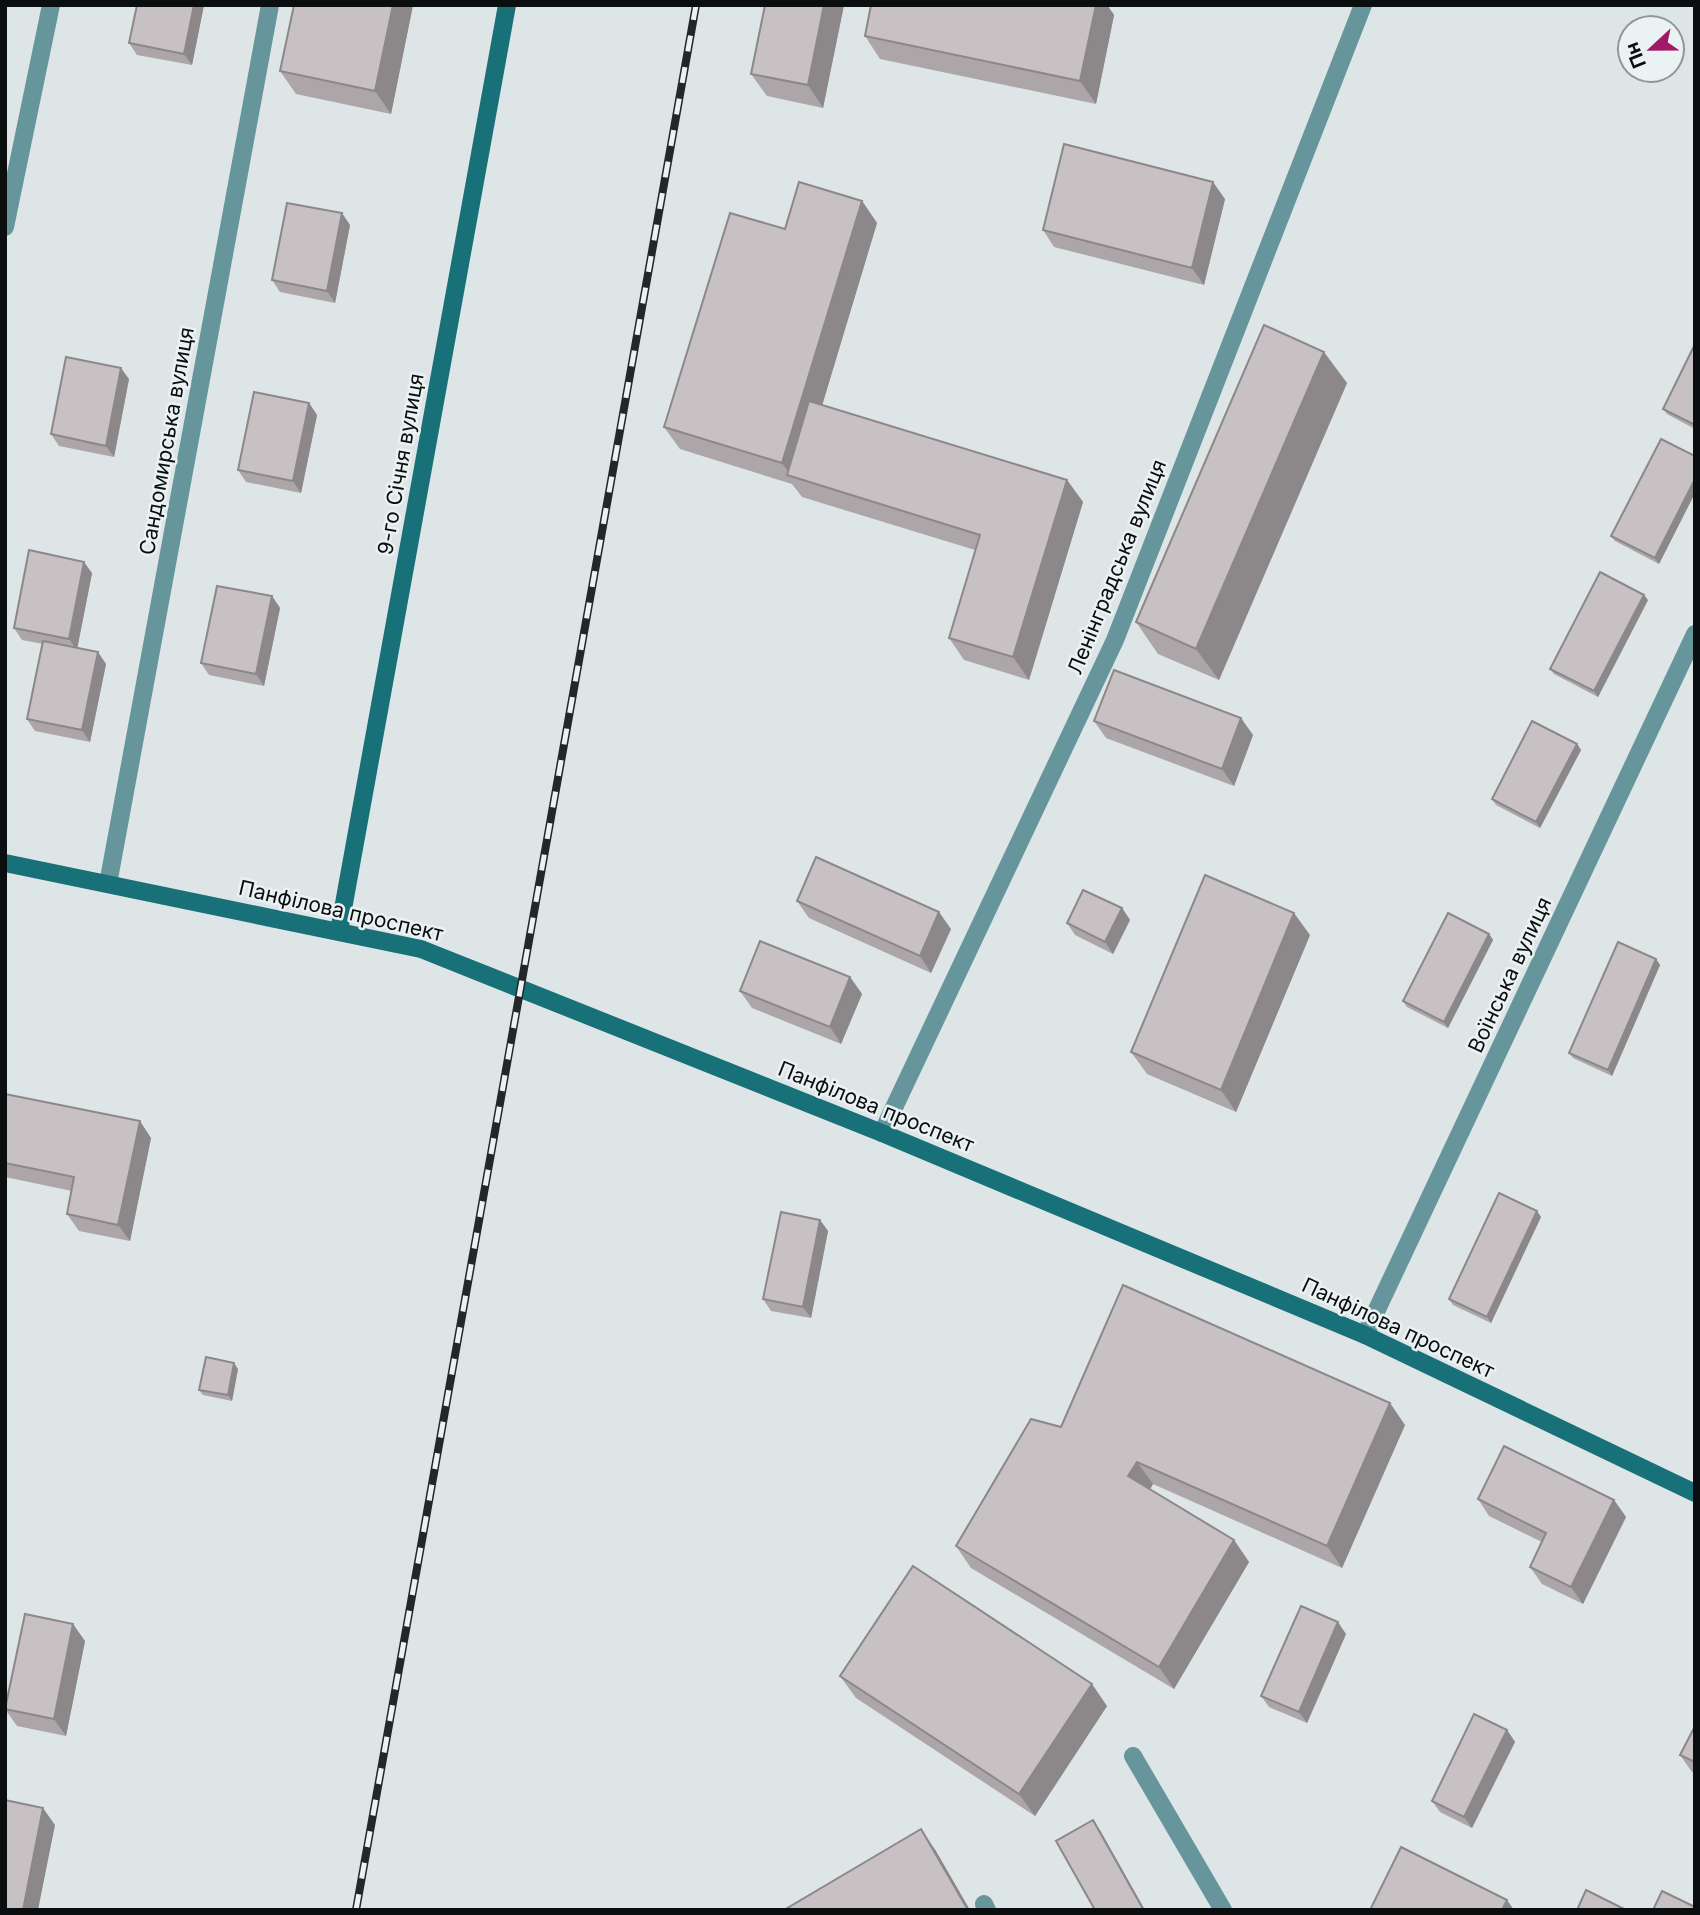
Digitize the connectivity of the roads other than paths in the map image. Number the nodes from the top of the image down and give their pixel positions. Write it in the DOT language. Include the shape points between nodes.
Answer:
graph roads {
  1 [pos="51,5"];
  2 [pos="270,5"];
  3 [pos="507,5"];
  4 [pos="1363,5"];
  5 [pos="5,227"];
  6 [pos="1695,634"];
  7 [pos="5,863"];
  8 [pos="108,884"];
  9 [pos="339,931"];
  10 [pos="882,1133"];
  11 [pos="1366,1335"];
  12 [pos="1695,1493"];
  13 [pos="1133,1756"];
  14 [pos="1223,1910"];
  1 -- 5 [label="street"];
  2 -- 8 [label="street, Сандомирська вулиця"];
  3 -- 9 [label="street, 9-го Січня вулиця"];
  4 -- 10 [label="street, Ленінградська вулиця" via="1115,640"];
  6 -- 11 [label="street, Воїнська вулиця"];
  7 -- 8 [label="street, Панфілова проспект"];
  8 -- 9 [label="street, Панфілова проспект"];
  9 -- 10 [label="street, Панфілова проспект" via="421,949"];
  10 -- 11 [label="street, Панфілова проспект"];
  11 -- 12 [label="street, Панфілова проспект"];
  13 -- 14 [label="street"];
}
